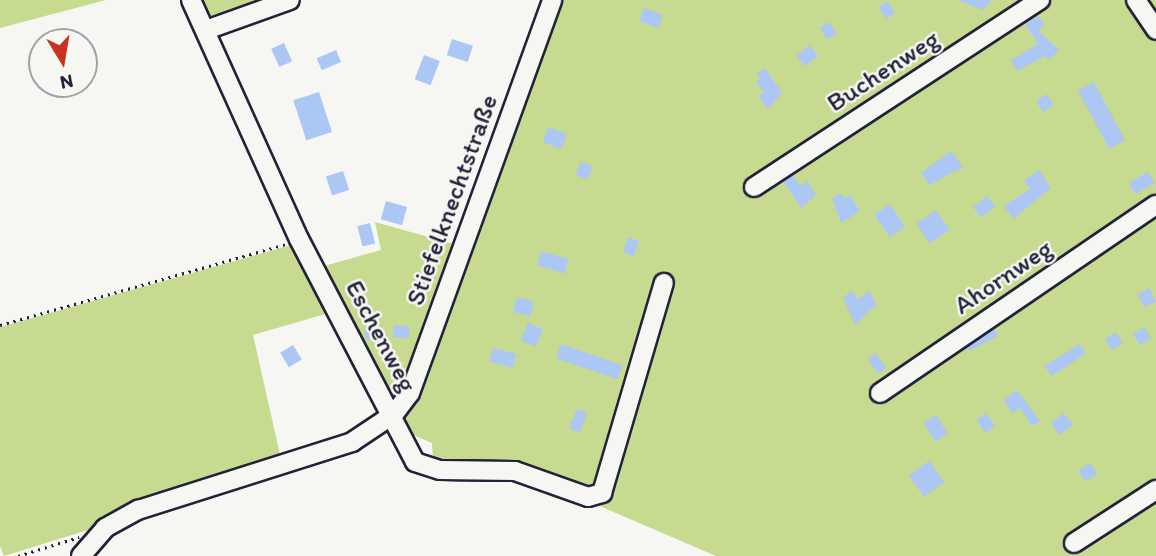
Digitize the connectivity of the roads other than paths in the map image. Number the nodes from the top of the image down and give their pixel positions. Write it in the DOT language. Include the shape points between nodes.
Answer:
graph roads {
  1 [pos="191,0"];
  2 [pos="290,0"];
  3 [pos="552,0"];
  4 [pos="1041,0"];
  5 [pos="1136,0"];
  6 [pos="206,30"];
  7 [pos="1156,30"];
  8 [pos="754,187"];
  9 [pos="1156,205"];
  10 [pos="664,283"];
  11 [pos="880,393"];
  12 [pos="394,414"];
  13 [pos="1156,490"];
  14 [pos="1074,543"];
  15 [pos="81,556"];
  1 -- 6 [label="street, Eschenweg"];
  2 -- 6 [label="street"];
  3 -- 12 [label="street, Stiefelknechtstraße" via="410,393"];
  4 -- 8 [label="street, Buchenweg"];
  5 -- 7 [label="street"];
  6 -- 12 [label="street, Eschenweg" via="299,239"];
  9 -- 11 [label="street, Ahornweg"];
  10 -- 12 [label="street" via="642,370 601,493 595,498 515,471 427,467 415,462"];
  12 -- 15 [label="street, Eschenweg" via="352,442 157,502 105,528"];
  13 -- 14 [label="street"];
}
